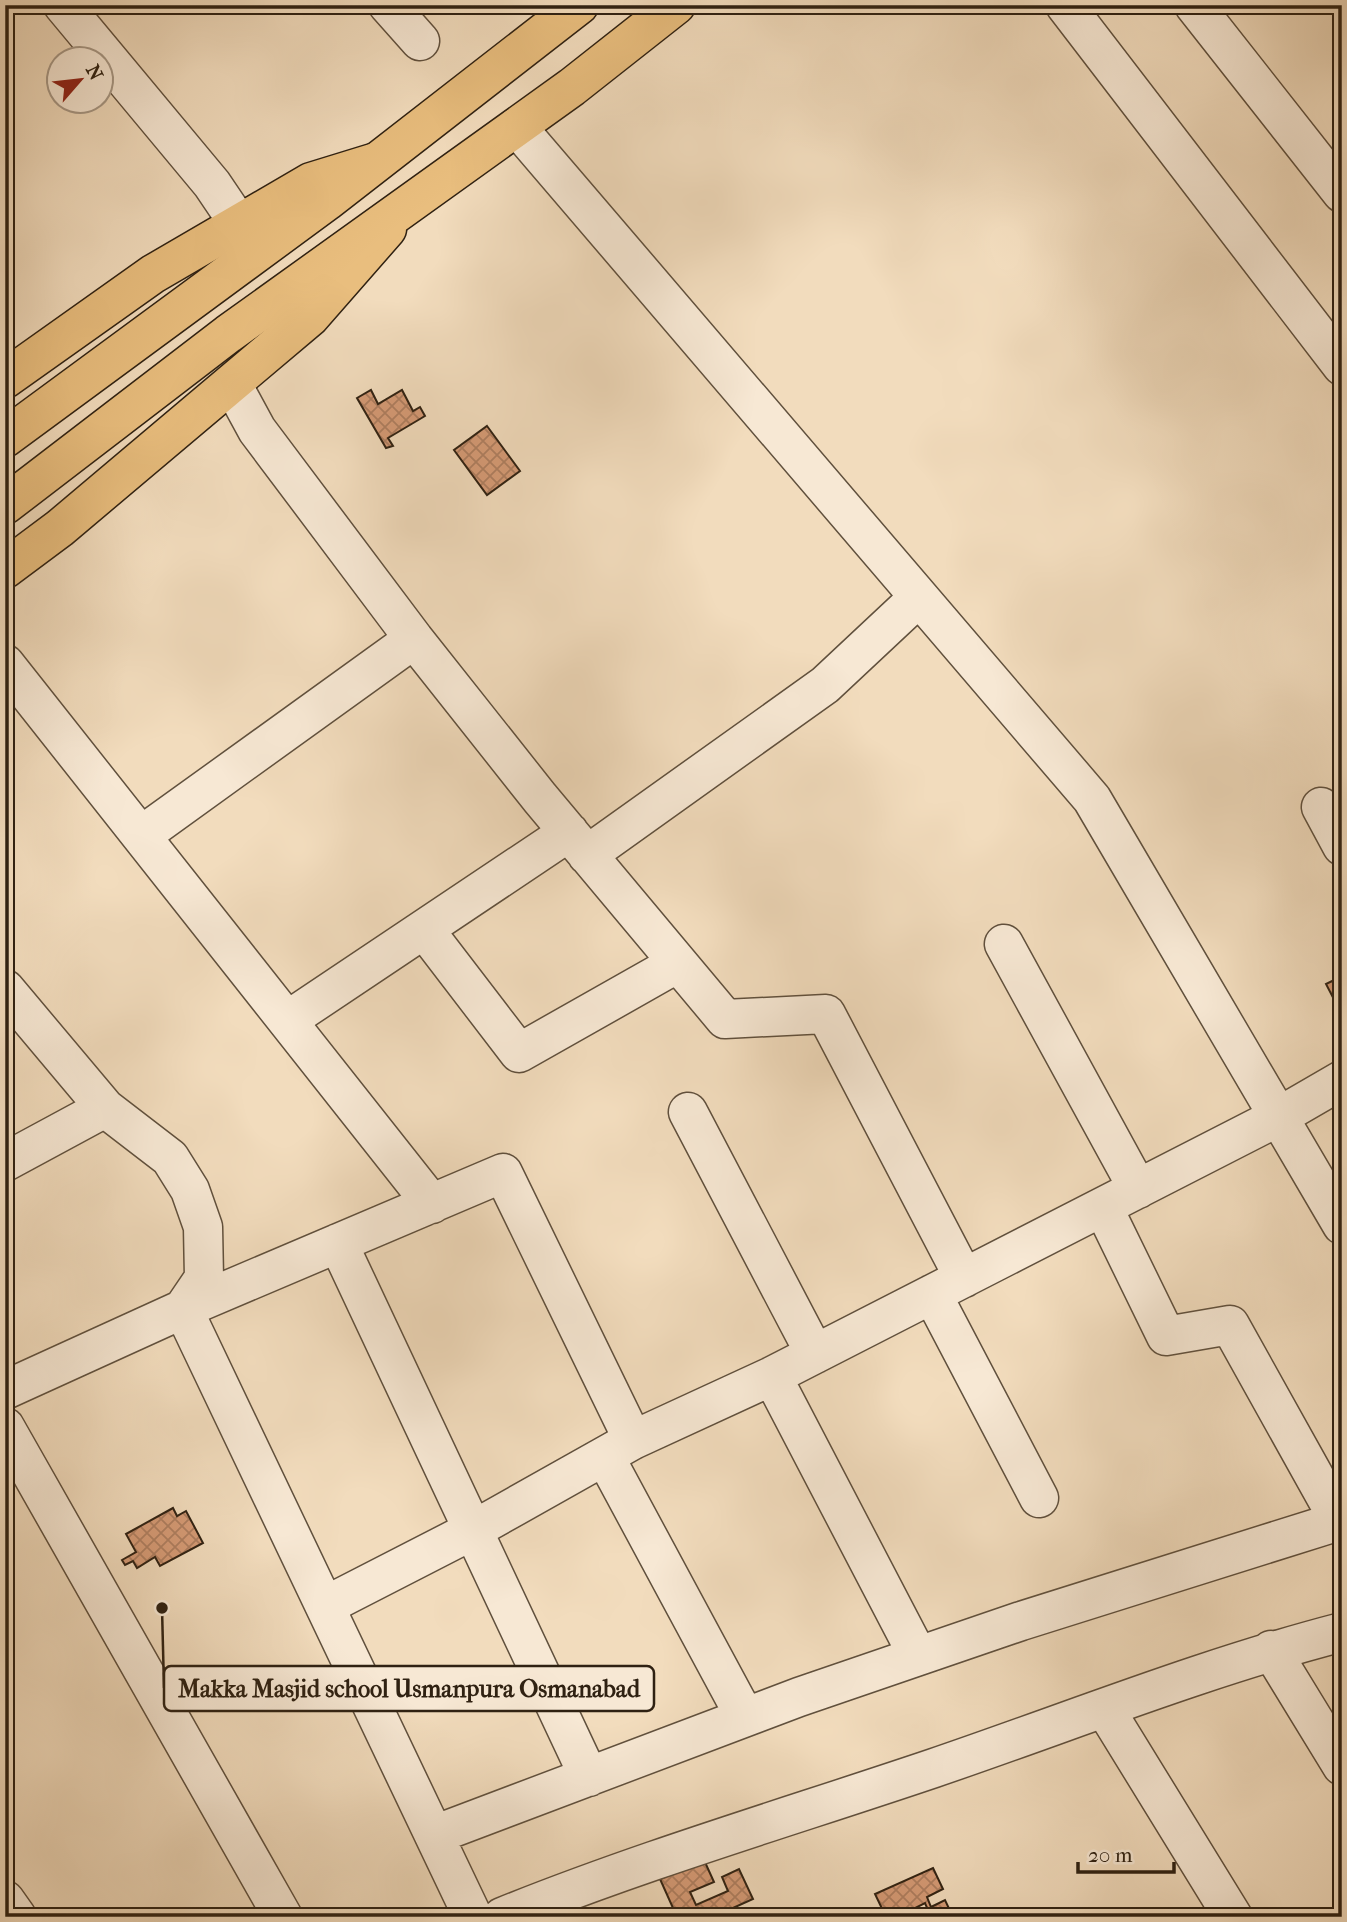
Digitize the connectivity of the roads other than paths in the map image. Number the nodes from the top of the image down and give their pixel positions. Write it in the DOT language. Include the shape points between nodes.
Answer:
graph roads {
  1 [pos="64,5"];
  2 [pos="388,5"];
  3 [pos="579,5"];
  4 [pos="676,5"];
  5 [pos="1065,5"];
  6 [pos="1194,5"];
  7 [pos="420,41"];
  8 [pos="517,127"];
  9 [pos="377,162"];
  10 [pos="1342,193"];
  11 [pos="407,206"];
  12 [pos="239,224"];
  13 [pos="1342,366"];
  14 [pos="5,379"];
  15 [pos="232,384"];
  16 [pos="5,438"];
  17 [pos="5,505"];
  18 [pos="5,569"];
  19 [pos="919,597"];
  20 [pos="414,639"];
  21 [pos="5,664"];
  22 [pos="1321,807"];
  23 [pos="142,835"];
  24 [pos="578,843"];
  25 [pos="1342,846"];
  26 [pos="424,929"];
  27 [pos="1004,944"];
  28 [pos="678,963"];
  29 [pos="5,989"];
  30 [pos="288,1020"];
  31 [pos="1342,1080"];
  32 [pos="105,1108"];
  33 [pos="688,1112"];
  34 [pos="1278,1117"];
  35 [pos="5,1162"];
  36 [pos="1138,1189"];
  37 [pos="432,1204"];
  38 [pos="1103,1207"];
  39 [pos="1342,1225"];
  40 [pos="338,1243"];
  41 [pos="948,1286"];
  42 [pos="183,1309"];
  43 [pos="815,1354"];
  44 [pos="772,1376"];
  45 [pos="5,1390"];
  46 [pos="5,1427"];
  47 [pos="619,1449"];
  48 [pos="1039,1499"];
  49 [pos="1340,1523"];
  50 [pos="472,1530"];
  51 [pos="325,1606"];
  52 [pos="1342,1632"];
  53 [pos="1271,1650"];
  54 [pos="918,1656"];
  55 [pos="1105,1709"];
  56 [pos="746,1717"];
  57 [pos="1342,1766"];
  58 [pos="589,1777"];
  59 [pos="434,1835"];
  60 [pos="5,1900"];
  61 [pos="17,1917"];
  62 [pos="283,1917"];
  63 [pos="473,1917"];
  64 [pos="502,1917"];
  65 [pos="1233,1917"];
  1 -- 12 [label="street" via="212,184"];
  2 -- 7 [label="street"];
  3 -- 9 [label="main road"];
  4 -- 8 [label="main road"];
  5 -- 13 [label="street"];
  6 -- 10 [label="street"];
  8 -- 11 [label="main road"];
  8 -- 19 [label="street"];
  9 -- 12 [label="main road" via="311,183"];
  9 -- 16 [label="main road"];
  11 -- 15 [label="main road" via="310,317"];
  11 -- 17 [label="main road" via="228,334"];
  12 -- 14 [label="main road" via="153,274"];
  15 -- 18 [label="main road"];
  15 -- 20 [label="street" via="257,430"];
  19 -- 24 [label="street" via="825,685"];
  19 -- 34 [label="street" via="1092,799"];
  20 -- 23 [label="street"];
  20 -- 24 [label="street"];
  21 -- 23 [label="street"];
  22 -- 25 [label="street"];
  23 -- 30 [label="street"];
  24 -- 26 [label="street"];
  24 -- 28 [label="street"];
  26 -- 28 [label="street" via="519,1053"];
  26 -- 30 [label="street"];
  27 -- 36 [label="street"];
  28 -- 41 [label="street" via="725,1019 826,1014"];
  29 -- 32 [label="street"];
  30 -- 37 [label="street"];
  31 -- 34 [label="street"];
  32 -- 35 [label="street"];
  32 -- 42 [label="street" via="170,1158 190,1190 203,1227 204,1278"];
  33 -- 43 [label="street"];
  34 -- 36 [label="street"];
  34 -- 39 [label="street"];
  36 -- 38 [label="street"];
  37 -- 40 [label="street"];
  37 -- 47 [label="street" via="503,1173"];
  38 -- 41 [label="street"];
  38 -- 49 [label="street" via="1166,1336 1230,1325"];
  40 -- 42 [label="street"];
  40 -- 50 [label="street"];
  41 -- 43 [label="street"];
  41 -- 48 [label="street"];
  42 -- 45 [label="street"];
  42 -- 51 [label="street"];
  43 -- 44 [label="street"];
  44 -- 47 [label="street"];
  44 -- 54 [label="street"];
  46 -- 62 [label="street"];
  47 -- 50 [label="street"];
  47 -- 56 [label="street"];
  49 -- 54 [label="street"];
  50 -- 51 [label="street"];
  50 -- 58 [label="street"];
  51 -- 59 [label="street"];
  52 -- 53 [label="street"];
  53 -- 55 [label="street"];
  53 -- 57 [label="street"];
  54 -- 56 [label="street"];
  55 -- 64 [label="street" via="594,1880"];
  55 -- 65 [label="street"];
  56 -- 58 [label="street"];
  58 -- 59 [label="street"];
  59 -- 63 [label="street"];
  60 -- 61 [label="street"];
}
